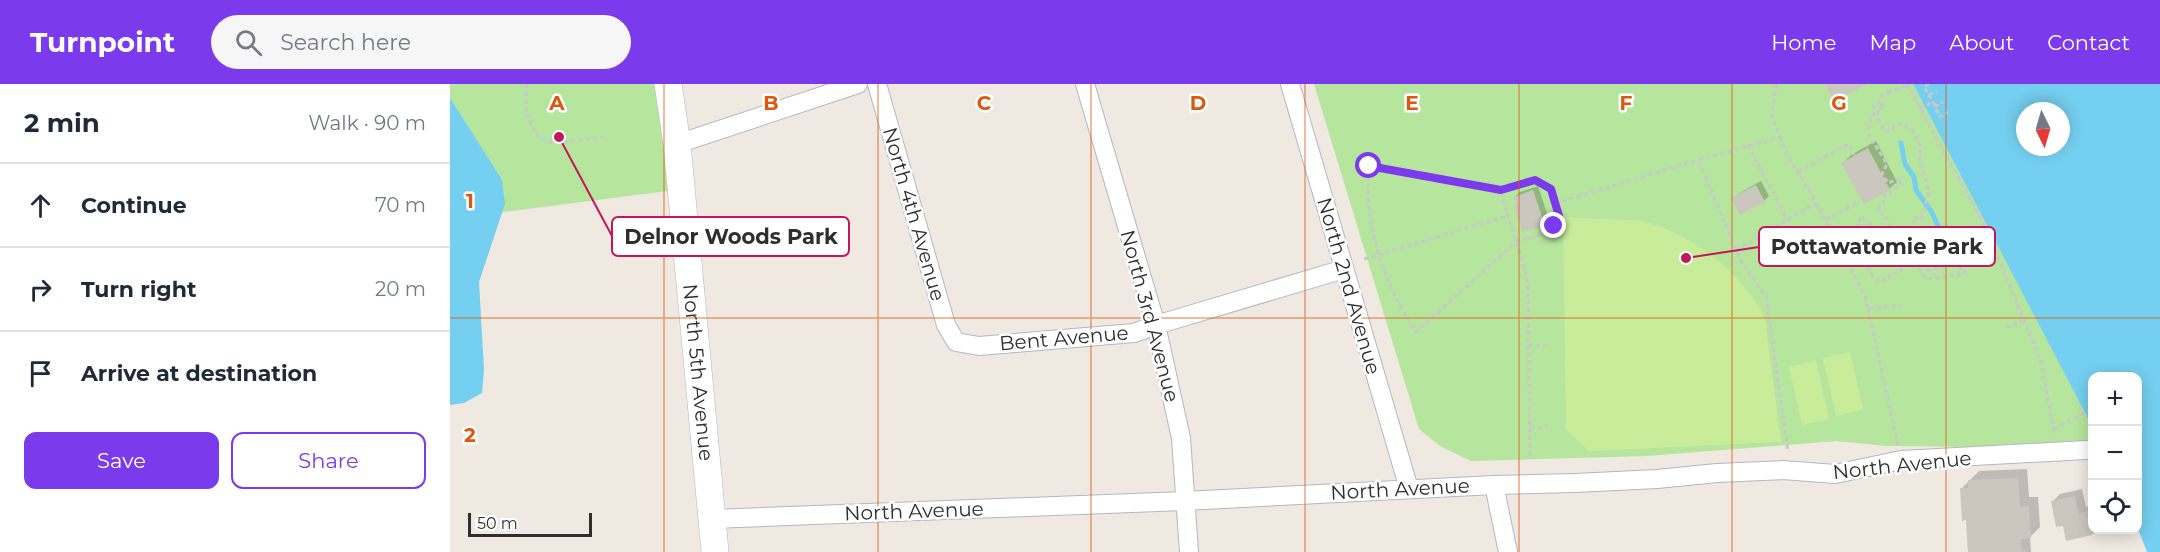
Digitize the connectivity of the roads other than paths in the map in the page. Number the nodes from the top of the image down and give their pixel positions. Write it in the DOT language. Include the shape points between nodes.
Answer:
graph roads {
  1 [pos="668,84"];
  2 [pos="858,84"];
  3 [pos="877,84"];
  4 [pos="1085,84"];
  5 [pos="1290,84"];
  6 [pos="677,144"];
  7 [pos="1344,269"];
  8 [pos="1155,325"];
  9 [pos="956,342"];
  10 [pos="2086,450"];
  11 [pos="1494,485"];
  12 [pos="1409,489"];
  13 [pos="1184,501"];
  14 [pos="712,519"];
  15 [pos="715,552"];
  16 [pos="1189,552"];
  17 [pos="1508,552"];
  1 -- 6 [label="main road, North 5th Avenue"];
  2 -- 6 [label="street"];
  3 -- 9 [label="street, North 4th Avenue" via="946,325"];
  4 -- 8 [label="street, North 3rd Avenue"];
  5 -- 7 [label="street, North 2nd Avenue"];
  6 -- 14 [label="main road, North 5th Avenue"];
  7 -- 8 [label="street, Bent Avenue"];
  7 -- 12 [label="street, North 2nd Avenue"];
  8 -- 9 [label="street, Bent Avenue" via="1134,333 979,346"];
  8 -- 13 [label="street, North 3rd Avenue" via="1181,438"];
  10 -- 11 [label="street, North Avenue" via="1901,460 1835,474 1783,470"];
  11 -- 12 [label="street, North Avenue"];
  11 -- 17 [label="street"];
  12 -- 13 [label="street, North Avenue"];
  13 -- 14 [label="street, North Avenue"];
  13 -- 16 [label="street, North 3rd Avenue"];
  14 -- 15 [label="main road, North 5th Avenue"];
}
